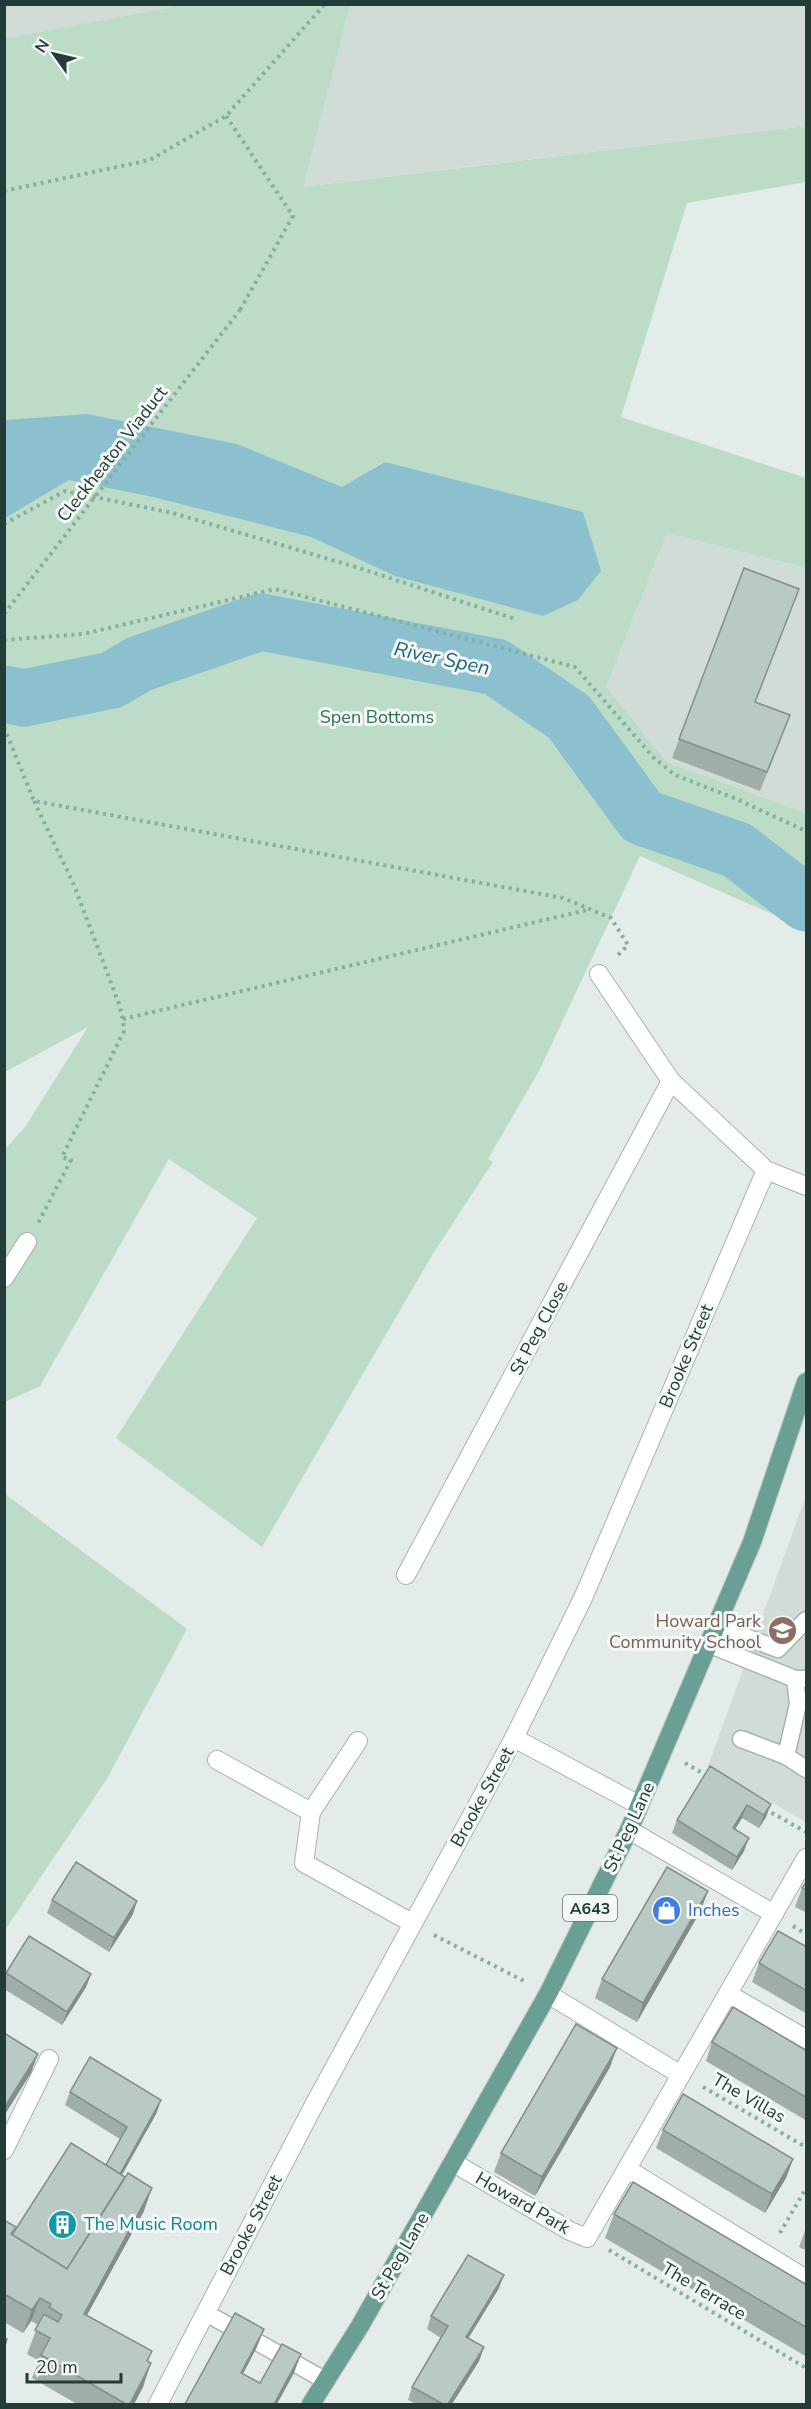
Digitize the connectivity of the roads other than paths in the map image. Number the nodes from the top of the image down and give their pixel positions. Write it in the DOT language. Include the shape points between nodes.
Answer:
graph roads {
  1 [pos="599,974"];
  2 [pos="671,1081"];
  3 [pos="766,1170"];
  4 [pos="807,1186"];
  5 [pos="27,1242"];
  6 [pos="4,1278"];
  7 [pos="807,1382"];
  8 [pos="406,1575"];
  9 [pos="807,1620"];
  10 [pos="716,1626"];
  11 [pos="708,1644"];
  12 [pos="801,1679"];
  13 [pos="514,1738"];
  14 [pos="741,1739"];
  15 [pos="358,1741"];
  16 [pos="786,1756"];
  17 [pos="217,1760"];
  18 [pos="807,1769"];
  19 [pos="639,1805"];
  20 [pos="311,1812"];
  21 [pos="629,1830"];
  22 [pos="807,1858"];
  23 [pos="774,1914"];
  24 [pos="412,1923"];
  25 [pos="548,1994"];
  26 [pos="728,1994"];
  27 [pos="807,2039"];
  28 [pos="49,2059"];
  29 [pos="681,2074"];
  30 [pos="4,2150"];
  31 [pos="454,2163"];
  32 [pos="627,2169"];
  33 [pos="807,2278"];
  34 [pos="206,2313"];
  35 [pos="326,2381"];
  36 [pos="158,2404"];
  37 [pos="310,2404"];
  1 -- 2 [label="street"];
  2 -- 3 [label="street"];
  2 -- 8 [label="street, St Peg Close"];
  3 -- 4 [label="street"];
  3 -- 13 [label="street, Brooke Street" via="583,1598"];
  5 -- 6 [label="street"];
  7 -- 10 [label="main road, St Peg Lane / A643" via="752,1542"];
  9 -- 10 [label="lane" via="778,1649"];
  10 -- 11 [label="main road, St Peg Lane / A643"];
  11 -- 12 [label="lane"];
  11 -- 19 [label="main road, St Peg Lane / A643"];
  12 -- 16 [label="lane"];
  13 -- 19 [label="street"];
  13 -- 24 [label="street, Brooke Street"];
  14 -- 16 [label="lane"];
  15 -- 20 [label="street"];
  16 -- 18 [label="lane"];
  17 -- 20 [label="street"];
  19 -- 21 [label="main road, St Peg Lane / A643"];
  20 -- 24 [label="street" via="304,1863"];
  21 -- 23 [label="street"];
  21 -- 25 [label="main road, St Peg Lane / A643"];
  22 -- 23 [label="street, Howard Park"];
  23 -- 26 [label="street, Howard Park"];
  24 -- 34 [label="street, Brooke Street"];
  25 -- 29 [label="street"];
  25 -- 31 [label="main road, St Peg Lane / A643"];
  26 -- 27 [label="street"];
  26 -- 29 [label="street, Howard Park"];
  28 -- 30 [label="street"];
  29 -- 32 [label="street, Howard Park"];
  31 -- 32 [label="street, Howard Park" via="587,2238"];
  31 -- 35 [label="main road, St Peg Lane / A643"];
  32 -- 33 [label="street"];
  34 -- 35 [label="lane"];
  34 -- 36 [label="street, Brooke Street"];
  35 -- 37 [label="main road, St Peg Lane / A643"];
}
